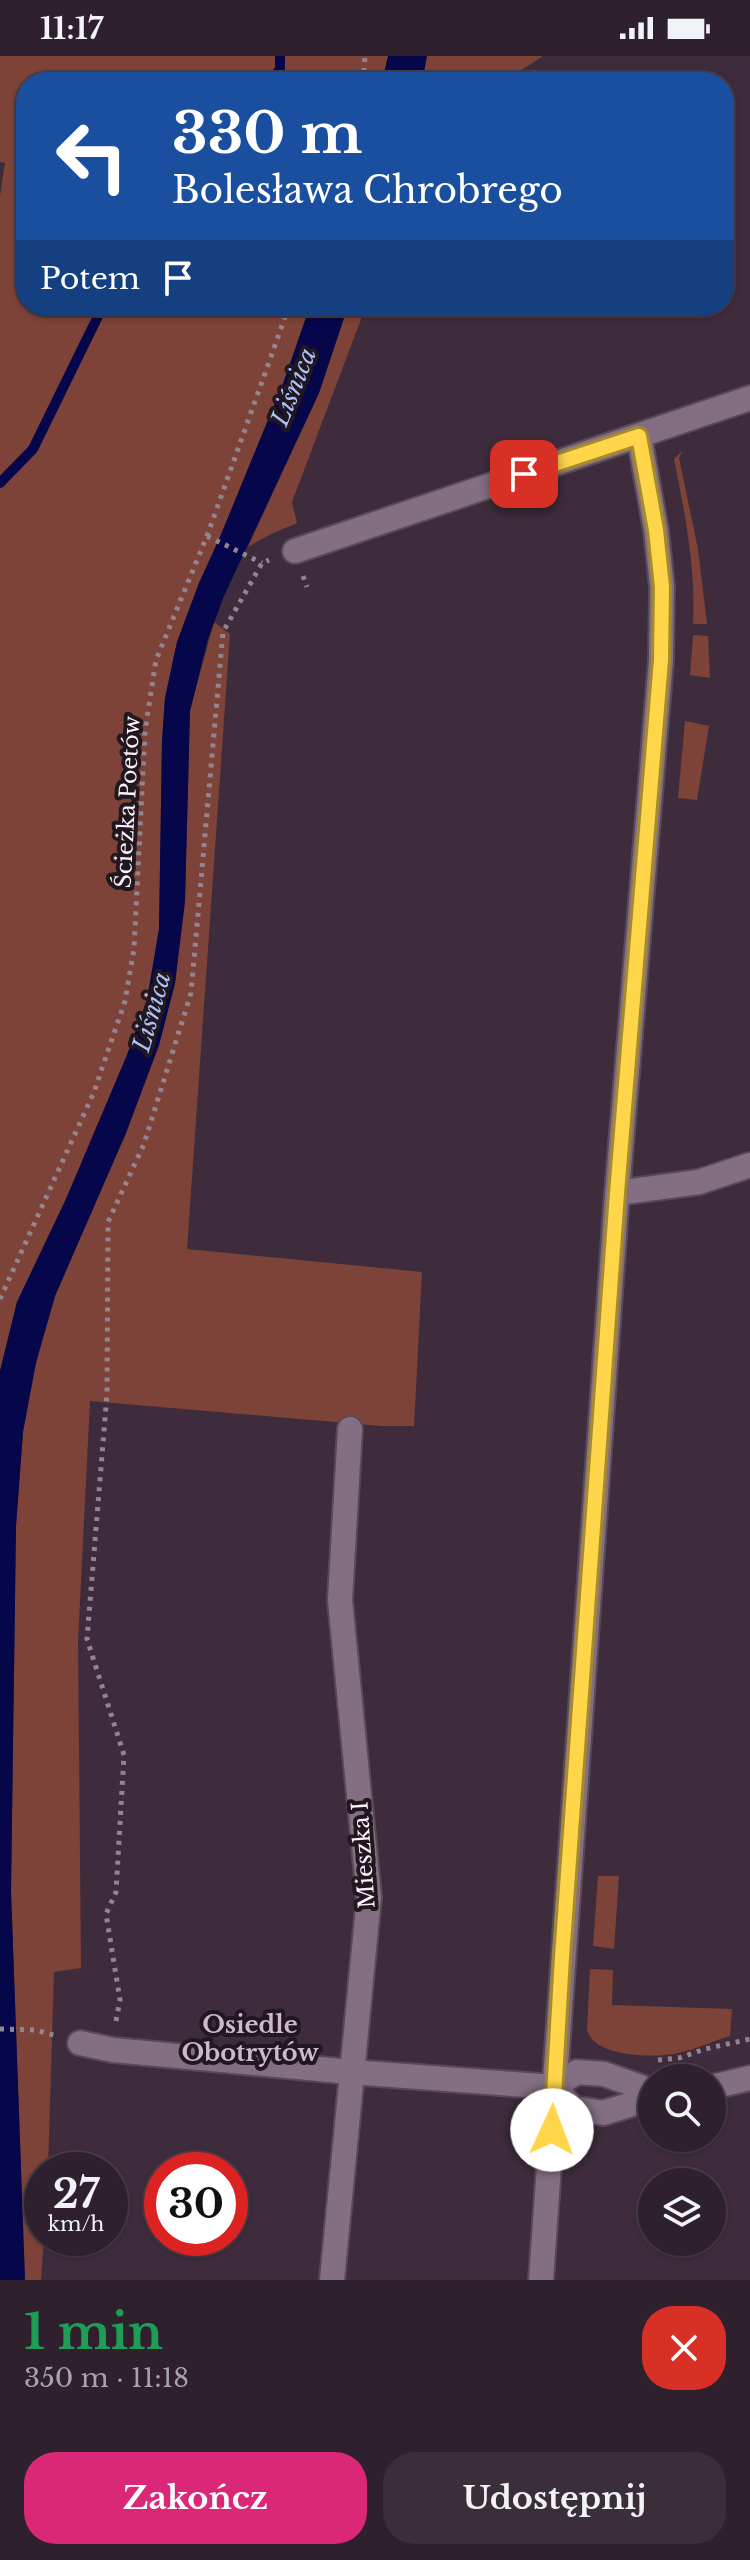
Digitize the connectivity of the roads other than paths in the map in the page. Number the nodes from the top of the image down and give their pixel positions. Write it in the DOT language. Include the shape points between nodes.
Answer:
graph roads {
  1 [pos="750,398"];
  2 [pos="639,436"];
  3 [pos="295,551"];
  4 [pos="750,1165"];
  5 [pos="617,1193"];
  6 [pos="350,1429"];
  7 [pos="80,2043"];
  8 [pos="351,2072"];
  9 [pos="750,2078"];
  10 [pos="726,2084"];
  11 [pos="638,2086"];
  12 [pos="554,2087"];
  13 [pos="638,2102"];
  14 [pos="332,2280"];
  15 [pos="541,2280"];
  1 -- 2 [label="street"];
  2 -- 3 [label="street"];
  2 -- 5 [label="street" via="662,587 661,660"];
  4 -- 5 [label="street" via="699,1182"];
  5 -- 12 [label="street"];
  6 -- 8 [label="street, Mieszka I" via="340,1600 369,1897"];
  7 -- 8 [label="street"];
  8 -- 12 [label="street"];
  8 -- 14 [label="street, Mieszka I"];
  9 -- 10 [label="street"];
  11 -- 12 [label="street" via="604,2074 577,2072"];
  12 -- 13 [label="street" via="573,2108 603,2113"];
  12 -- 15 [label="street"];
}
